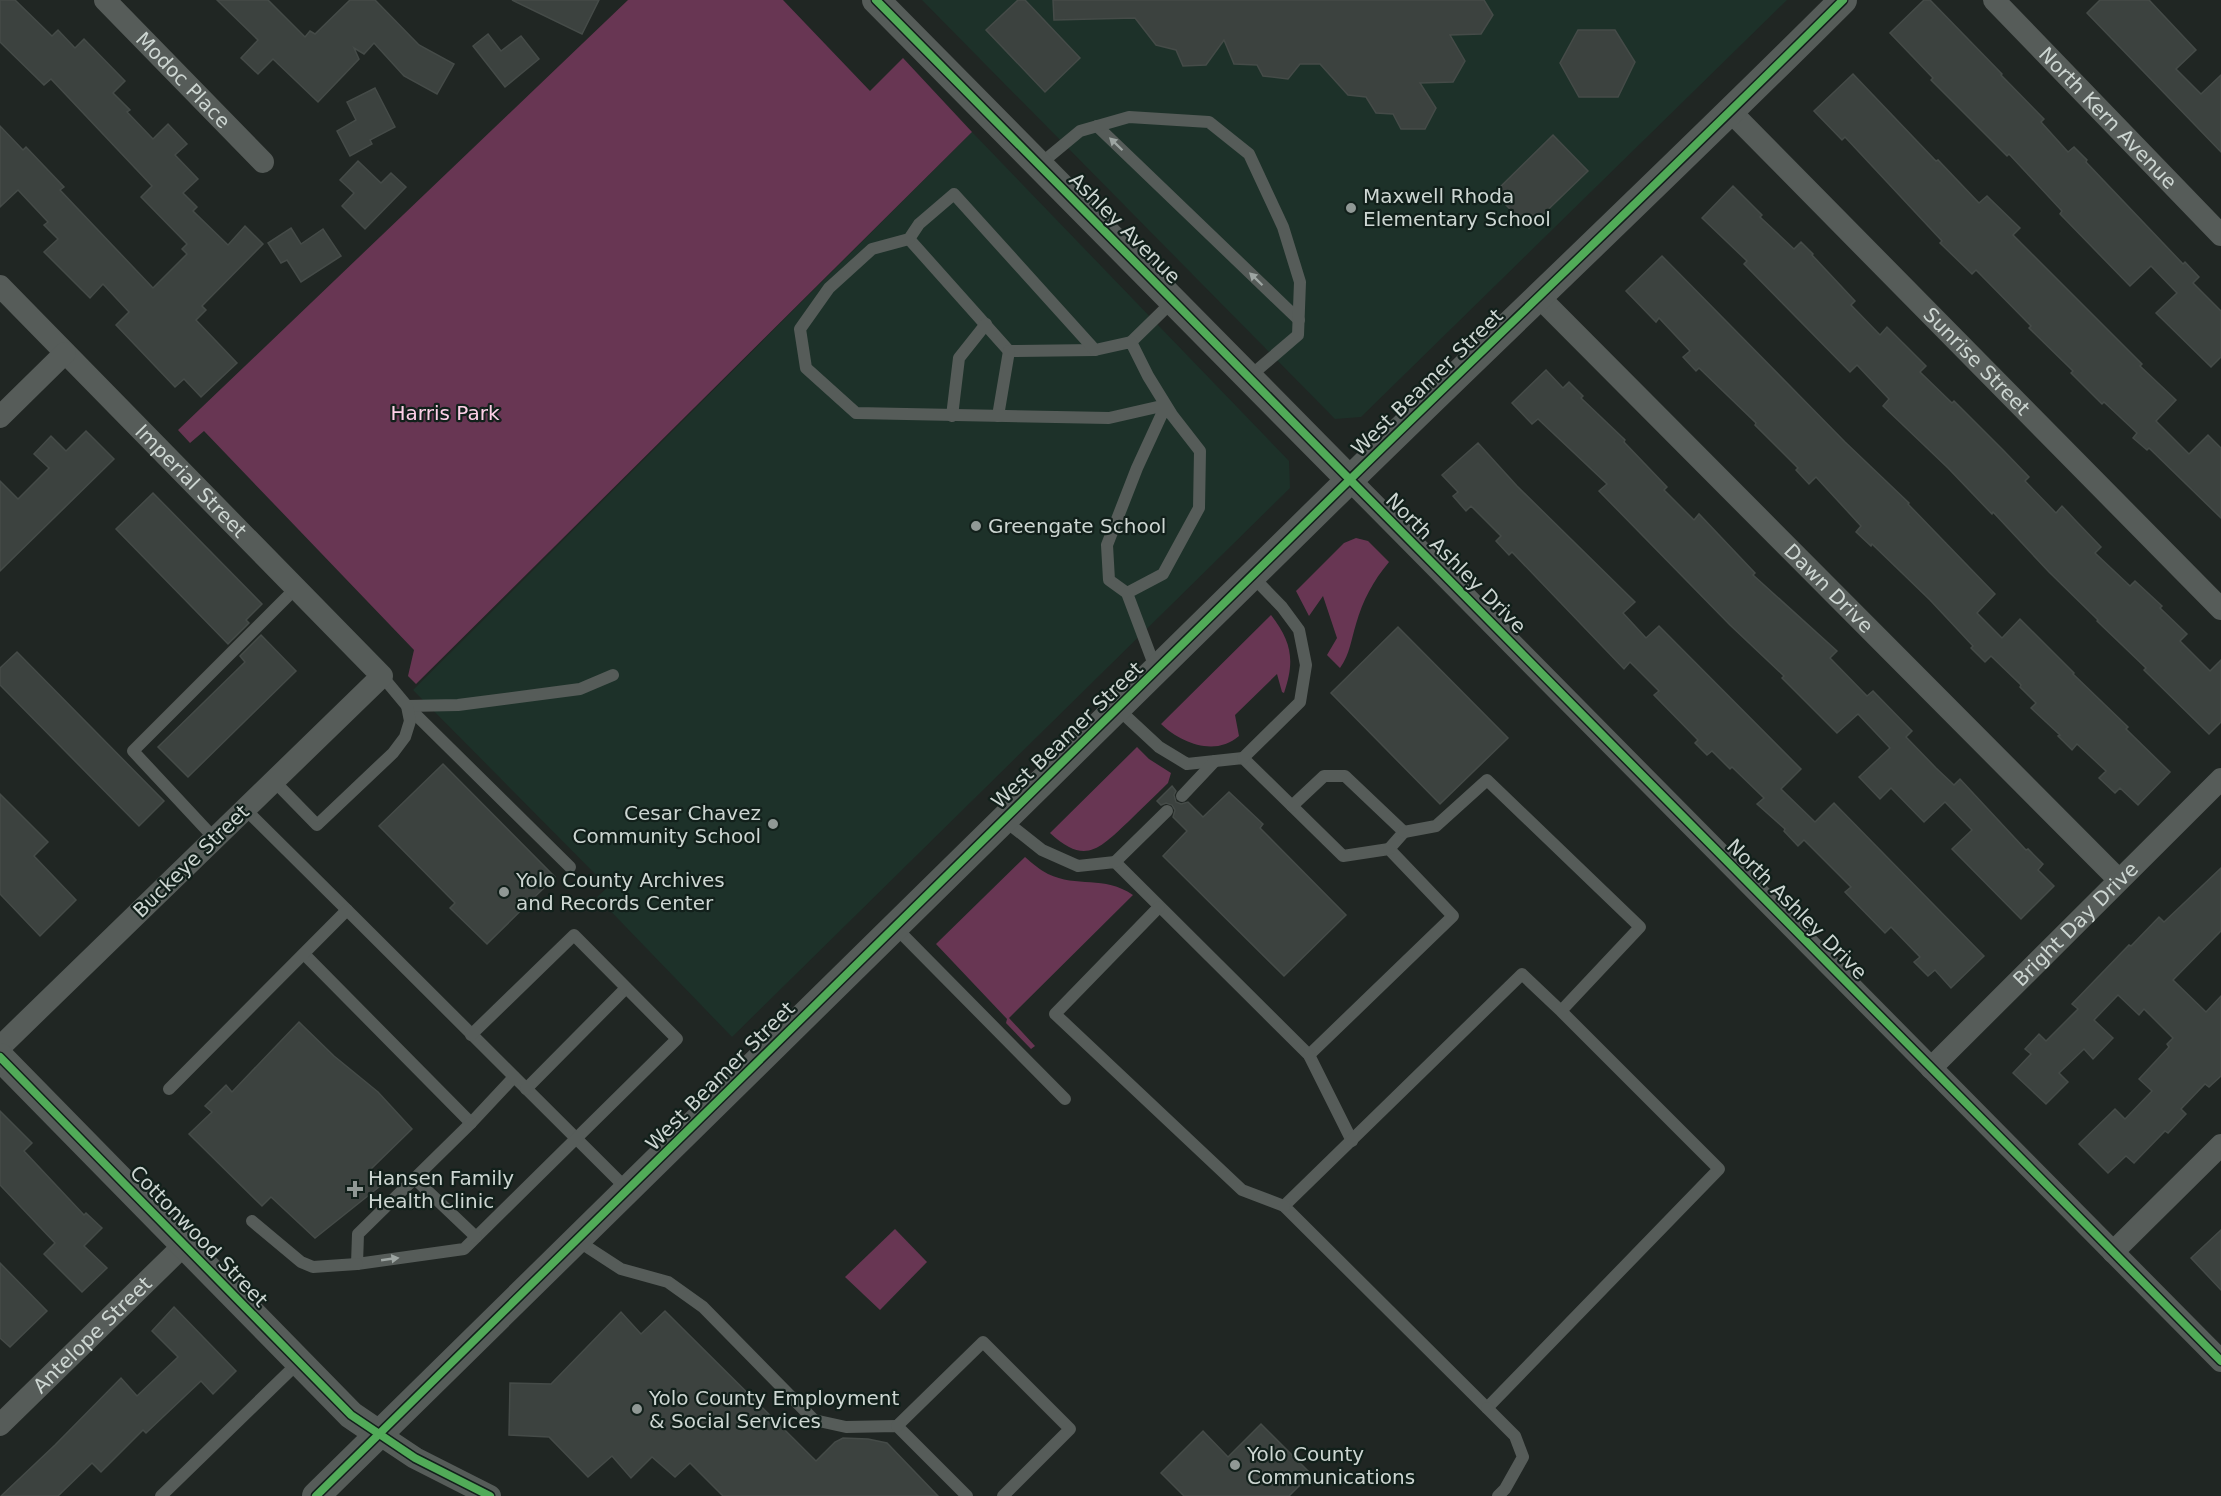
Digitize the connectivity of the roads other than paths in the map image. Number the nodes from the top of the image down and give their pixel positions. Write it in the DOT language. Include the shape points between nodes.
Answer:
graph roads {
  1 [pos="105,0"];
  2 [pos="876,0"];
  3 [pos="1843,0"];
  4 [pos="1994,0"];
  5 [pos="1731,112"];
  6 [pos="1097,126"];
  7 [pos="263,162"];
  8 [pos="1039,165"];
  9 [pos="2221,235"];
  10 [pos="909,239"];
  11 [pos="0,286"];
  12 [pos="1539,297"];
  13 [pos="1173,301"];
  14 [pos="1299,320"];
  15 [pos="986,324"];
  16 [pos="1131,342"];
  17 [pos="1095,350"];
  18 [pos="1009,351"];
  19 [pos="65,353"];
  20 [pos="1249,377"];
  21 [pos="1166,405"];
  22 [pos="952,416"];
  23 [pos="998,416"];
  24 [pos="0,417"];
  25 [pos="1350,480"];
  26 [pos="1252,576"];
  27 [pos="296,588"];
  28 [pos="1127,593"];
  29 [pos="2221,609"];
  30 [pos="1156,670"];
  31 [pos="613,675"];
  32 [pos="382,676"];
  33 [pos="407,706"];
  34 [pos="1117,708"];
  35 [pos="1243,758"];
  36 [pos="1215,761"];
  37 [pos="2221,779"];
  38 [pos="274,781"];
  39 [pos="1182,796"];
  40 [pos="1292,806"];
  41 [pos="245,808"];
  42 [pos="1167,811"];
  43 [pos="1004,820"];
  44 [pos="1404,832"];
  45 [pos="215,838"];
  46 [pos="1389,849"];
  47 [pos="1115,862"];
  48 [pos="570,867"];
  49 [pos="2119,880"];
  50 [pos="1160,907"];
  51 [pos="347,910"];
  52 [pos="896,927"];
  53 [pos="304,954"];
  54 [pos="626,988"];
  55 [pos="1561,1011"];
  56 [pos="471,1035"];
  57 [pos="0,1047"];
  58 [pos="1309,1055"];
  59 [pos="0,1057"];
  60 [pos="1931,1068"];
  61 [pos="514,1077"];
  62 [pos="169,1089"];
  63 [pos="526,1089"];
  64 [pos="1065,1100"];
  65 [pos="471,1123"];
  66 [pos="576,1139"];
  67 [pos="1352,1140"];
  68 [pos="2221,1145"];
  69 [pos="414,1178"];
  70 [pos="627,1190"];
  71 [pos="1284,1206"];
  72 [pos="252,1221"];
  73 [pos="476,1238"];
  74 [pos="578,1241"];
  75 [pos="184,1245"];
  76 [pos="2113,1252"];
  77 [pos="357,1264"];
  78 [pos="2221,1361"];
  79 [pos="299,1362"];
  80 [pos="1487,1408"];
  81 [pos="0,1425"];
  82 [pos="897,1426"];
  83 [pos="379,1434"];
  84 [pos="161,1496"];
  85 [pos="316,1496"];
  86 [pos="490,1496"];
  87 [pos="967,1496"];
  88 [pos="1003,1496"];
  89 [pos="1498,1496"];
  1 -- 7 [label="street, Modoc Place"];
  2 -- 8 [label="street, Ashley Avenue"];
  3 -- 5 [label="street, West Beamer Street"];
  4 -- 9 [label="street, North Kern Avenue"];
  5 -- 12 [label="street, West Beamer Street"];
  5 -- 29 [label="street, Sunrise Street"];
  6 -- 8 [label="lane" via="1080,131"];
  14 -- 6 [label="lane, one-way"];
  6 -- 14 [label="lane" via="1129,117 1209,122 1249,154 1283,227 1300,282"];
  8 -- 13 [label="street, Ashley Avenue"];
  10 -- 15 [label="lane"];
  10 -- 17 [label="lane" via="919,224 954,194"];
  10 -- 22 [label="lane" via="872,249 829,288 800,329 806,368 856,413"];
  11 -- 19 [label="street, Imperial Street"];
  12 -- 25 [label="street, West Beamer Street"];
  12 -- 49 [label="street, Dawn Drive"];
  13 -- 16 [label="lane"];
  13 -- 20 [label="street, Ashley Avenue"];
  14 -- 20 [label="lane" via="1298,335"];
  15 -- 18 [label="lane"];
  15 -- 22 [label="lane" via="959,358"];
  16 -- 17 [label="lane"];
  16 -- 21 [label="lane"];
  17 -- 18 [label="lane"];
  18 -- 23 [label="lane"];
  19 -- 24 [label="street"];
  19 -- 27 [label="street, Imperial Street"];
  20 -- 25 [label="street, Ashley Avenue"];
  21 -- 23 [label="lane" via="1109,418"];
  21 -- 28 [label="lane" via="1107,545 1109,580"];
  21 -- 28 [label="lane" via="1200,451 1199,508 1163,574"];
  22 -- 23 [label="lane"];
  25 -- 26 [label="street, West Beamer Street"];
  25 -- 60 [label="street, North Ashley Drive"];
  26 -- 30 [label="street, West Beamer Street"];
  26 -- 35 [label="lane" via="1299,630 1306,665 1300,702"];
  27 -- 32 [label="street, Imperial Street"];
  27 -- 45 [label="lane" via="134,751"];
  28 -- 30 [label="lane"];
  30 -- 34 [label="street, West Beamer Street"];
  31 -- 33 [label="lane" via="580,689 458,705"];
  32 -- 33 [label="lane"];
  32 -- 38 [label="street, Buckeye Street"];
  33 -- 38 [label="lane" via="410,721 405,737 393,753 316,825"];
  33 -- 48 [label="lane"];
  34 -- 36 [label="lane" via="1159,747 1187,764"];
  34 -- 43 [label="street, West Beamer Street"];
  35 -- 36 [label="lane"];
  35 -- 40 [label="lane"];
  36 -- 39 [label="lane"];
  37 -- 49 [label="street, Bright Day Drive"];
  38 -- 41 [label="street, Buckeye Street"];
  40 -- 44 [label="lane" via="1324,776 1345,776"];
  40 -- 46 [label="lane" via="1342,856"];
  41 -- 45 [label="street, Buckeye Street"];
  41 -- 51 [label="lane"];
  42 -- 47 [label="lane"];
  43 -- 47 [label="lane" via="1042,849 1078,866"];
  43 -- 52 [label="street, West Beamer Street"];
  44 -- 46 [label="lane"];
  44 -- 55 [label="lane" via="1436,826 1487,780 1640,927"];
  45 -- 57 [label="street, Buckeye Street"];
  46 -- 58 [label="lane" via="1453,916"];
  47 -- 50 [label="lane"];
  49 -- 60 [label="street, Bright Day Drive"];
  50 -- 58 [label="lane"];
  50 -- 71 [label="lane" via="1055,1014 1242,1190"];
  51 -- 53 [label="lane"];
  51 -- 56 [label="lane"];
  52 -- 64 [label="lane"];
  52 -- 70 [label="street, West Beamer Street"];
  53 -- 62 [label="lane"];
  53 -- 65 [label="lane"];
  54 -- 56 [label="lane" via="574,935"];
  54 -- 63 [label="lane"];
  54 -- 66 [label="lane" via="677,1039"];
  55 -- 67 [label="lane" via="1522,974"];
  55 -- 80 [label="lane" via="1719,1169"];
  56 -- 61 [label="lane"];
  58 -- 67 [label="lane"];
  59 -- 75 [label="street, Cottonwood Street"];
  60 -- 76 [label="street, North Ashley Drive"];
  61 -- 63 [label="lane"];
  61 -- 65 [label="lane"];
  63 -- 66 [label="lane"];
  65 -- 69 [label="lane"];
  66 -- 70 [label="lane"];
  66 -- 73 [label="lane"];
  67 -- 71 [label="lane"];
  68 -- 76 [label="street"];
  69 -- 73 [label="lane"];
  69 -- 77 [label="lane" via="358,1234"];
  70 -- 74 [label="street, West Beamer Street"];
  71 -- 80 [label="lane"];
  72 -- 77 [label="lane" via="307,1265"];
  77 -- 73 [label="lane, one-way" via="464,1249"];
  74 -- 82 [label="lane" via="621,1269 668,1282 703,1307 814,1420 846,1427"];
  74 -- 83 [label="street, West Beamer Street"];
  75 -- 79 [label="street, Cottonwood Street"];
  75 -- 81 [label="street, Antelope Street"];
  76 -- 78 [label="street, North Ashley Drive"];
  79 -- 83 [label="street, Cottonwood Street" via="351,1415"];
  79 -- 84 [label="lane"];
  80 -- 89 [label="lane" via="1515,1436 1523,1457"];
  82 -- 87 [label="lane"];
  82 -- 88 [label="lane" via="983,1342 1070,1429"];
  83 -- 85 [label="street, West Beamer Street"];
  83 -- 86 [label="street" via="415,1458"];
}
